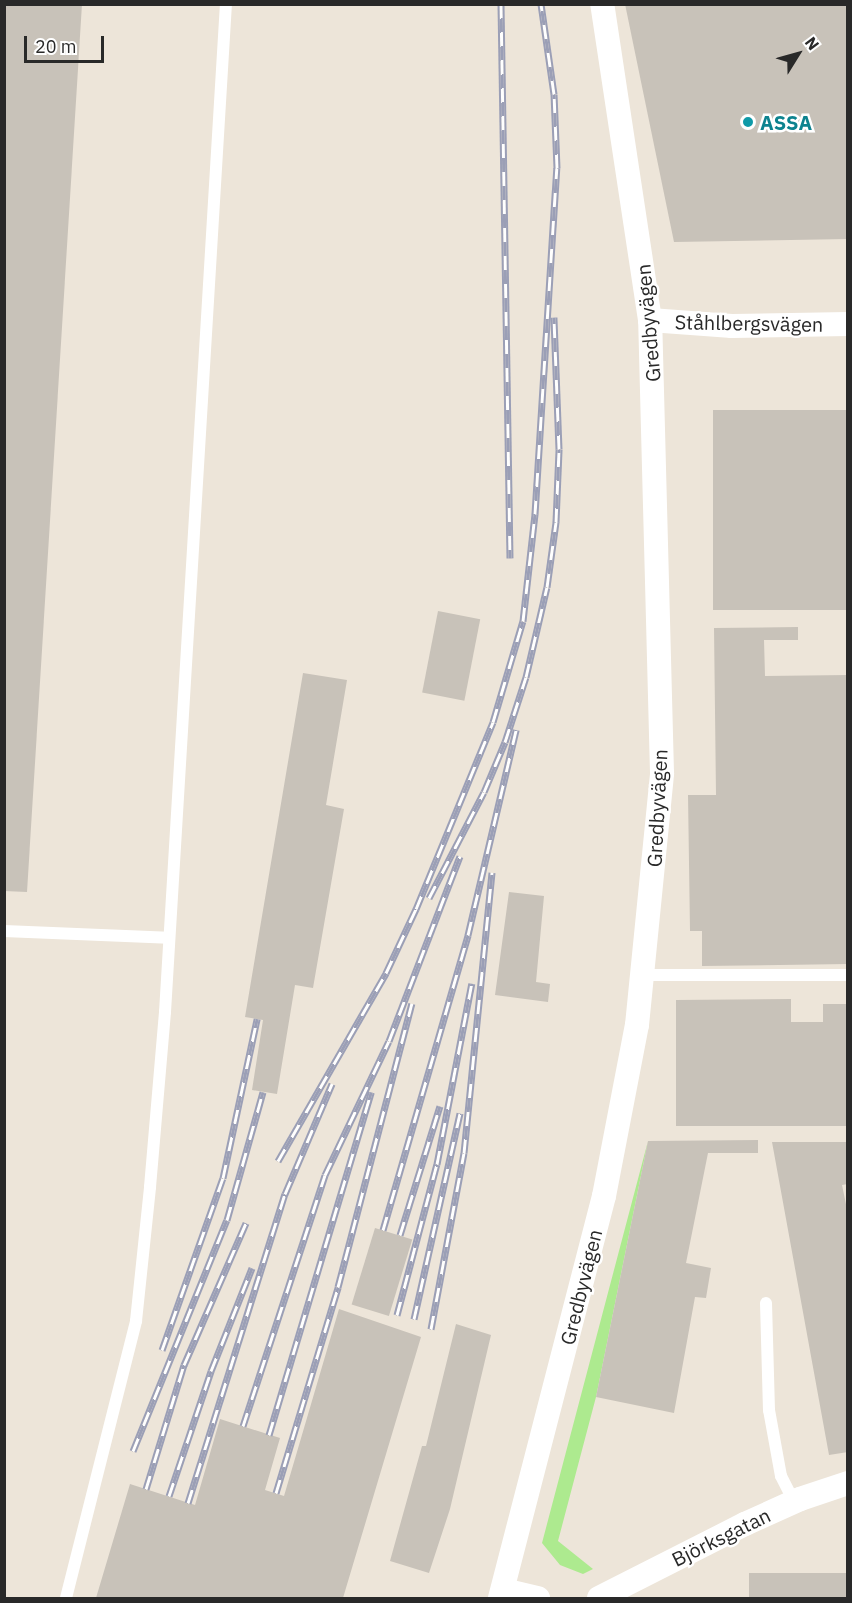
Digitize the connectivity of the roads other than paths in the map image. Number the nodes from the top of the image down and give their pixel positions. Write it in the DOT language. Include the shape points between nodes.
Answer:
graph roads {
  1 [pos="226,4"];
  2 [pos="602,4"];
  3 [pos="650,320"];
  4 [pos="848,324"];
  5 [pos="4,931"];
  6 [pos="168,938"];
  7 [pos="642,975"];
  8 [pos="848,975"];
  9 [pos="766,1303"];
  10 [pos="848,1483"];
  11 [pos="794,1501"];
  12 [pos="501,1594"];
  13 [pos="66,1599"];
  14 [pos="538,1599"];
  15 [pos="599,1599"];
  1 -- 6 [label="lane"];
  2 -- 3 [label="street, Gredbyvägen"];
  3 -- 4 [label="street, Ståhlbergsvägen" via="732,326"];
  3 -- 7 [label="street, Gredbyvägen" via="662,773"];
  5 -- 6 [label="lane"];
  6 -- 13 [label="lane" via="164,1024 136,1321"];
  7 -- 8 [label="lane"];
  7 -- 12 [label="street, Gredbyvägen" via="637,1025 604,1196"];
  9 -- 11 [label="lane" via="769,1410 781,1476"];
  10 -- 11 [label="street, Björksgatan"];
  11 -- 15 [label="street, Björksgatan"];
  12 -- 14 [label="street"];
}
